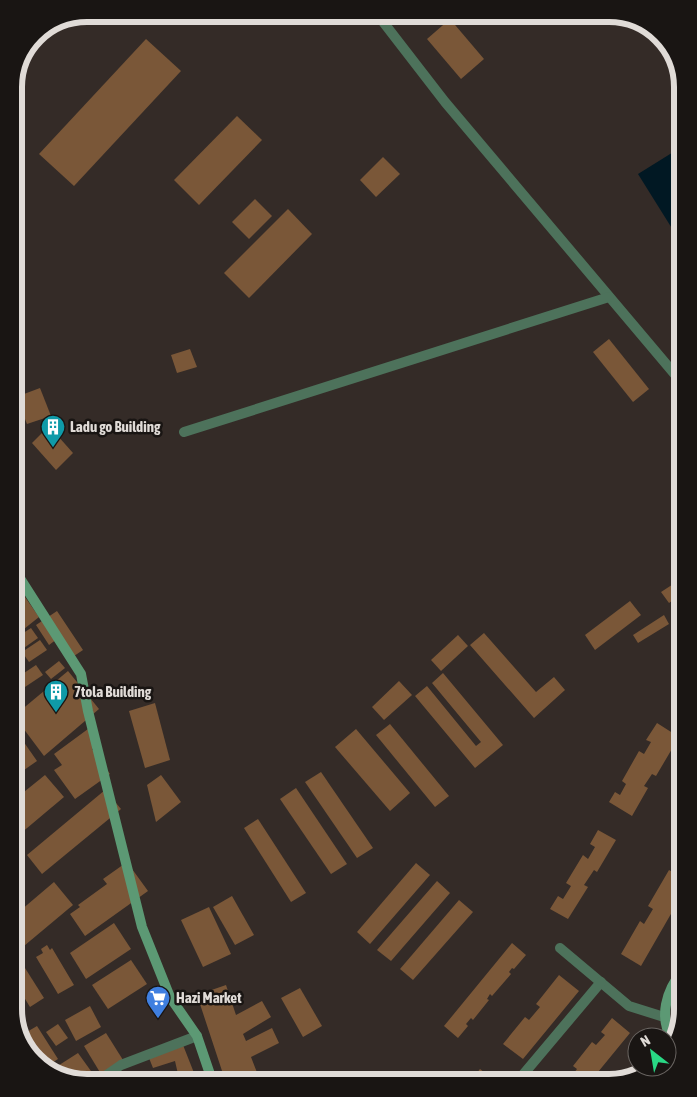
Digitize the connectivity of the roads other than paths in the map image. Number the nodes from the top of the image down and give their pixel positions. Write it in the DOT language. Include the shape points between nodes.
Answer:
graph roads {
  1 [pos="384,23"];
  2 [pos="609,296"];
  3 [pos="674,373"];
  4 [pos="184,432"];
  5 [pos="22,582"];
  6 [pos="560,948"];
  7 [pos="601,982"];
  8 [pos="674,985"];
  9 [pos="664,1017"];
  10 [pos="668,1027"];
  11 [pos="197,1036"];
  12 [pos="108,1074"];
  13 [pos="210,1074"];
  14 [pos="524,1074"];
  1 -- 2 [label="street" via="445,102"];
  2 -- 3 [label="street"];
  2 -- 4 [label="street"];
  5 -- 11 [label="street" via="81,674 142,927 170,998"];
  6 -- 7 [label="street"];
  7 -- 9 [label="street" via="629,1006"];
  7 -- 14 [label="street"];
  8 -- 9 [label="street" via="667,996"];
  9 -- 10 [label="street"];
  11 -- 12 [label="street" via="121,1065"];
  11 -- 13 [label="street"];
}
